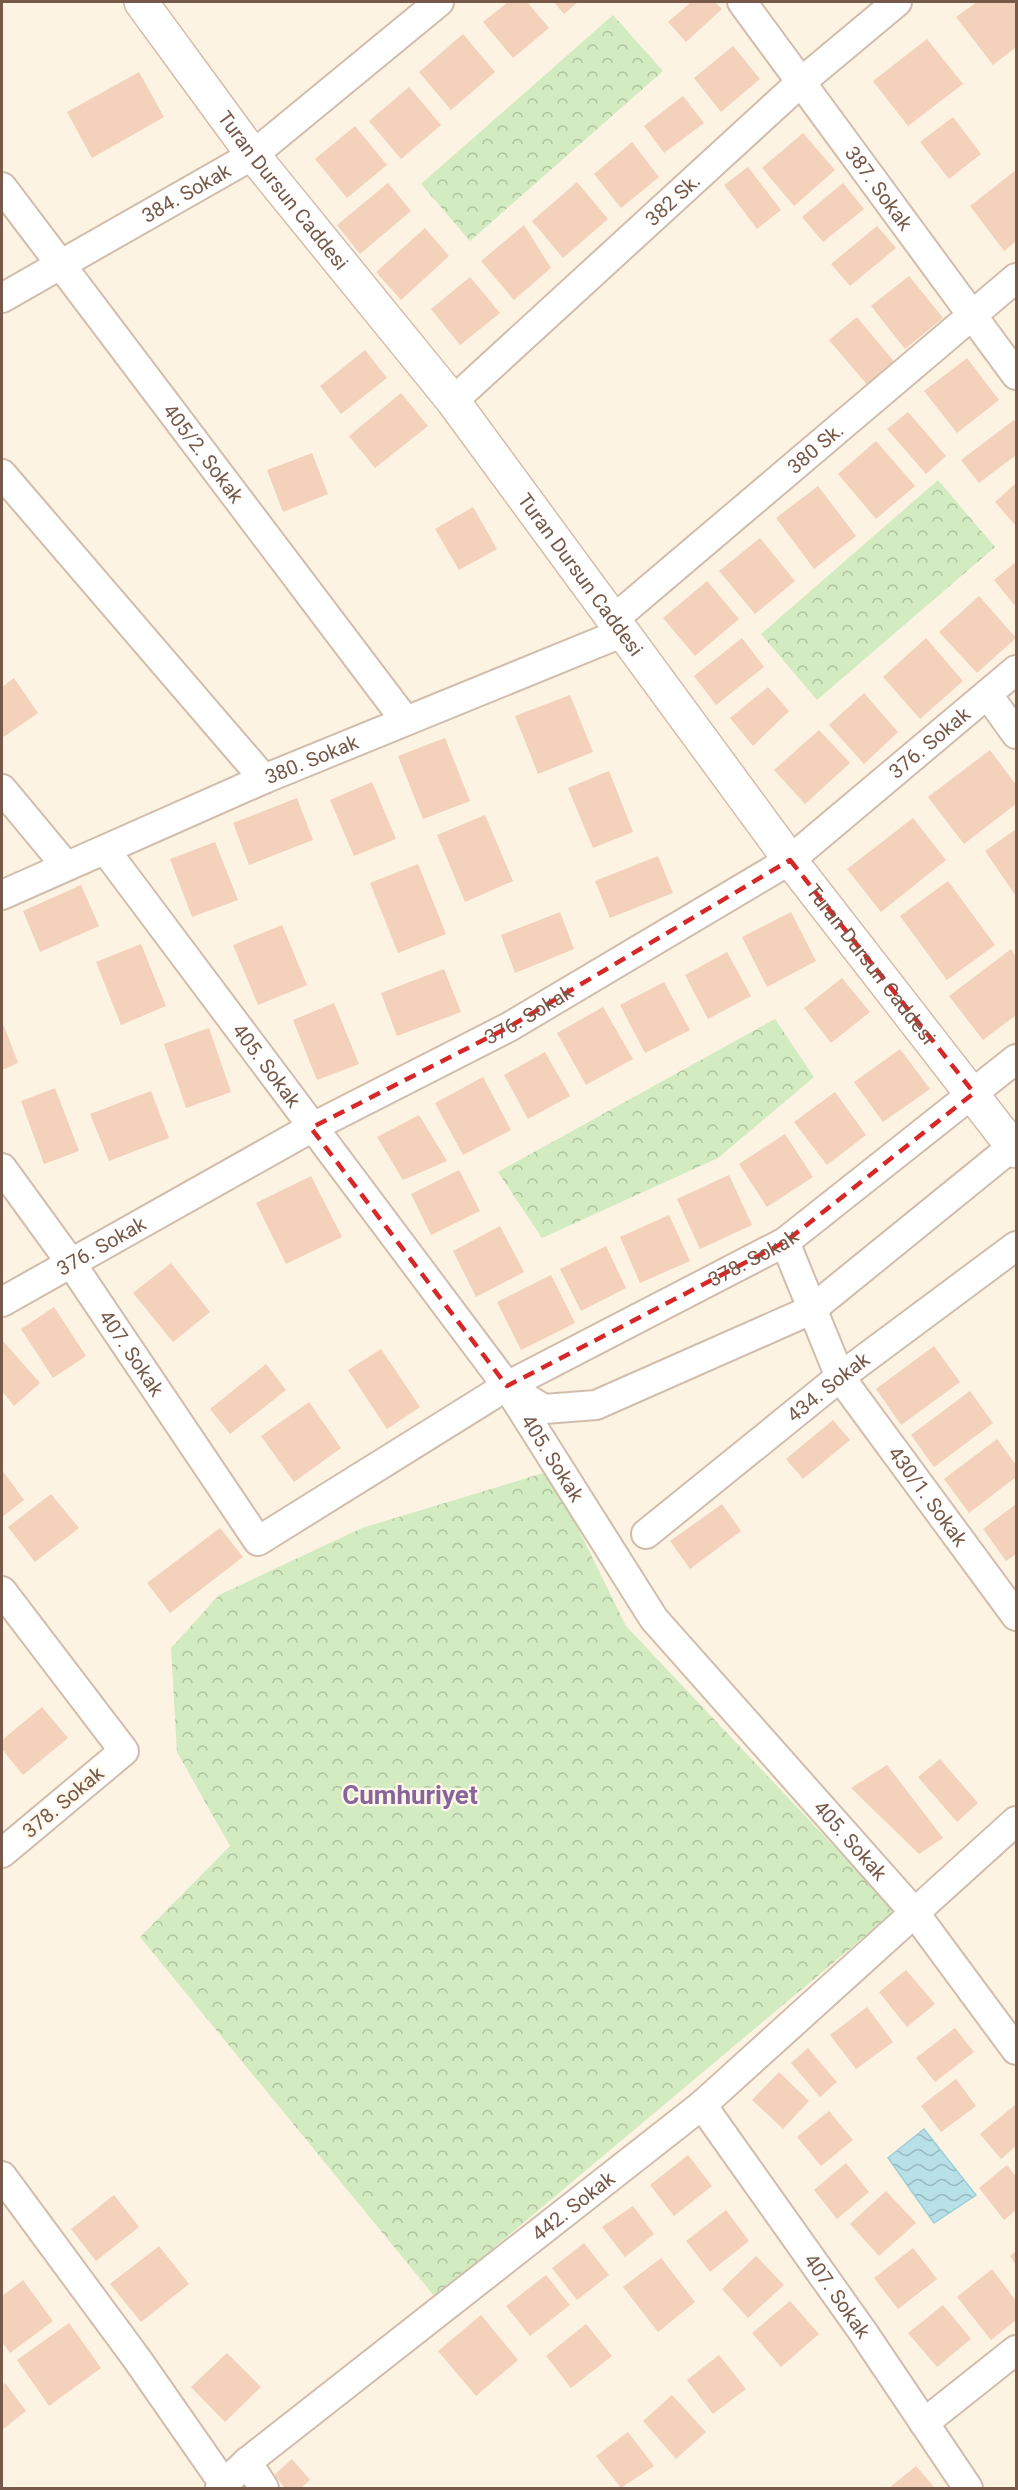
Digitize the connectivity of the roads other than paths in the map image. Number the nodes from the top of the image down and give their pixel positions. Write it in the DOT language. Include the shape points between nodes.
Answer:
graph roads {
  1 [pos="141,2"];
  2 [pos="439,2"];
  3 [pos="741,2"];
  4 [pos="897,2"];
  5 [pos="800,82"];
  6 [pos="253,155"];
  7 [pos="2,187"];
  8 [pos="60,267"];
  9 [pos="1017,278"];
  10 [pos="2,297"];
  11 [pos="971,315"];
  12 [pos="1017,375"];
  13 [pos="453,401"];
  14 [pos="2,474"];
  15 [pos="619,625"];
  16 [pos="1017,670"];
  17 [pos="988,695"];
  18 [pos="405,720"];
  19 [pos="1017,734"];
  20 [pos="264,779"];
  21 [pos="2,789"];
  22 [pos="106,851"];
  23 [pos="790,860"];
  24 [pos="66,866"];
  25 [pos="2,895"];
  26 [pos="1017,1059"];
  27 [pos="974,1093"];
  28 [pos="311,1128"];
  29 [pos="1015,1149"];
  30 [pos="2,1168"];
  31 [pos="785,1242"];
  32 [pos="1017,1246"];
  33 [pos="71,1263"];
  34 [pos="2,1302"];
  35 [pos="811,1310"];
  36 [pos="840,1377"];
  37 [pos="507,1386"];
  38 [pos="646,1534"];
  39 [pos="258,1541"];
  40 [pos="2,1591"];
  41 [pos="1017,1616"];
  42 [pos="1017,1821"];
  43 [pos="2,1853"];
  44 [pos="914,1912"];
  45 [pos="1017,2050"];
  46 [pos="702,2105"];
  47 [pos="2,2176"];
  48 [pos="1017,2350"];
  49 [pos="924,2423"];
  50 [pos="247,2462"];
  51 [pos="222,2486"];
  52 [pos="264,2488"];
  53 [pos="968,2488"];
  1 -- 6 [label="street, Turan Dursun Caddesi"];
  2 -- 6 [label="street, 384. Sokak"];
  3 -- 5 [label="street, 387. Sokak"];
  4 -- 5 [label="street, 382 Sk."];
  5 -- 11 [label="street, 387. Sokak"];
  5 -- 13 [label="street, 382 Sk."];
  6 -- 8 [label="street, 384. Sokak"];
  6 -- 13 [label="street, Turan Dursun Caddesi"];
  7 -- 8 [label="street, 405/2. Sokak"];
  8 -- 10 [label="street, 384. Sokak"];
  8 -- 18 [label="street, 405/2. Sokak"];
  9 -- 11 [label="street, 380 Sk."];
  11 -- 12 [label="street, 387. Sokak"];
  11 -- 15 [label="street, 380 Sk."];
  13 -- 15 [label="street, Turan Dursun Caddesi"];
  14 -- 20 [label="street"];
  15 -- 18 [label="street, 380. Sokak"];
  15 -- 23 [label="street, Turan Dursun Caddesi"];
  16 -- 17 [label="street, 376. Sokak"];
  17 -- 19 [label="street"];
  17 -- 23 [label="street, 376. Sokak"];
  18 -- 20 [label="street, 380. Sokak"];
  20 -- 22 [label="street, 380. Sokak"];
  21 -- 24 [label="street"];
  22 -- 24 [label="street, 380. Sokak"];
  22 -- 28 [label="street, 405. Sokak"];
  23 -- 27 [label="street, Turan Dursun Caddesi"];
  23 -- 28 [label="street, 376. Sokak" via="509,1027"];
  24 -- 25 [label="street, 380. Sokak"];
  26 -- 27 [label="street, 378. Sokak"];
  27 -- 29 [label="street, Turan Dursun Caddesi"];
  27 -- 31 [label="street, 378. Sokak"];
  28 -- 33 [label="street, 376. Sokak"];
  28 -- 37 [label="street, 405. Sokak"];
  29 -- 35 [label="street"];
  30 -- 33 [label="street, 407. Sokak"];
  31 -- 35 [label="street, 430/1. Sokak"];
  31 -- 37 [label="street, 378. Sokak"];
  32 -- 36 [label="street, 434. Sokak"];
  33 -- 34 [label="street, 376. Sokak"];
  33 -- 39 [label="street, 407. Sokak"];
  35 -- 36 [label="street, 430/1. Sokak"];
  35 -- 37 [label="street" via="596,1405 544,1409"];
  36 -- 38 [label="street, 434. Sokak"];
  36 -- 41 [label="street, 430/1. Sokak"];
  37 -- 39 [label="street, 378. Sokak"];
  37 -- 44 [label="street, 405. Sokak" via="654,1619"];
  40 -- 43 [label="street, 378. Sokak" via="124,1751"];
  42 -- 44 [label="street, 442. Sokak"];
  44 -- 45 [label="street, 405. Sokak"];
  44 -- 46 [label="street, 442. Sokak"];
  46 -- 49 [label="street, 407. Sokak"];
  46 -- 50 [label="street, 442. Sokak"];
  47 -- 51 [label="street" via="137,2359"];
  48 -- 49 [label="street"];
  49 -- 53 [label="street, 407. Sokak"];
  50 -- 51 [label="street, 442. Sokak"];
  50 -- 52 [label="street"];
}
